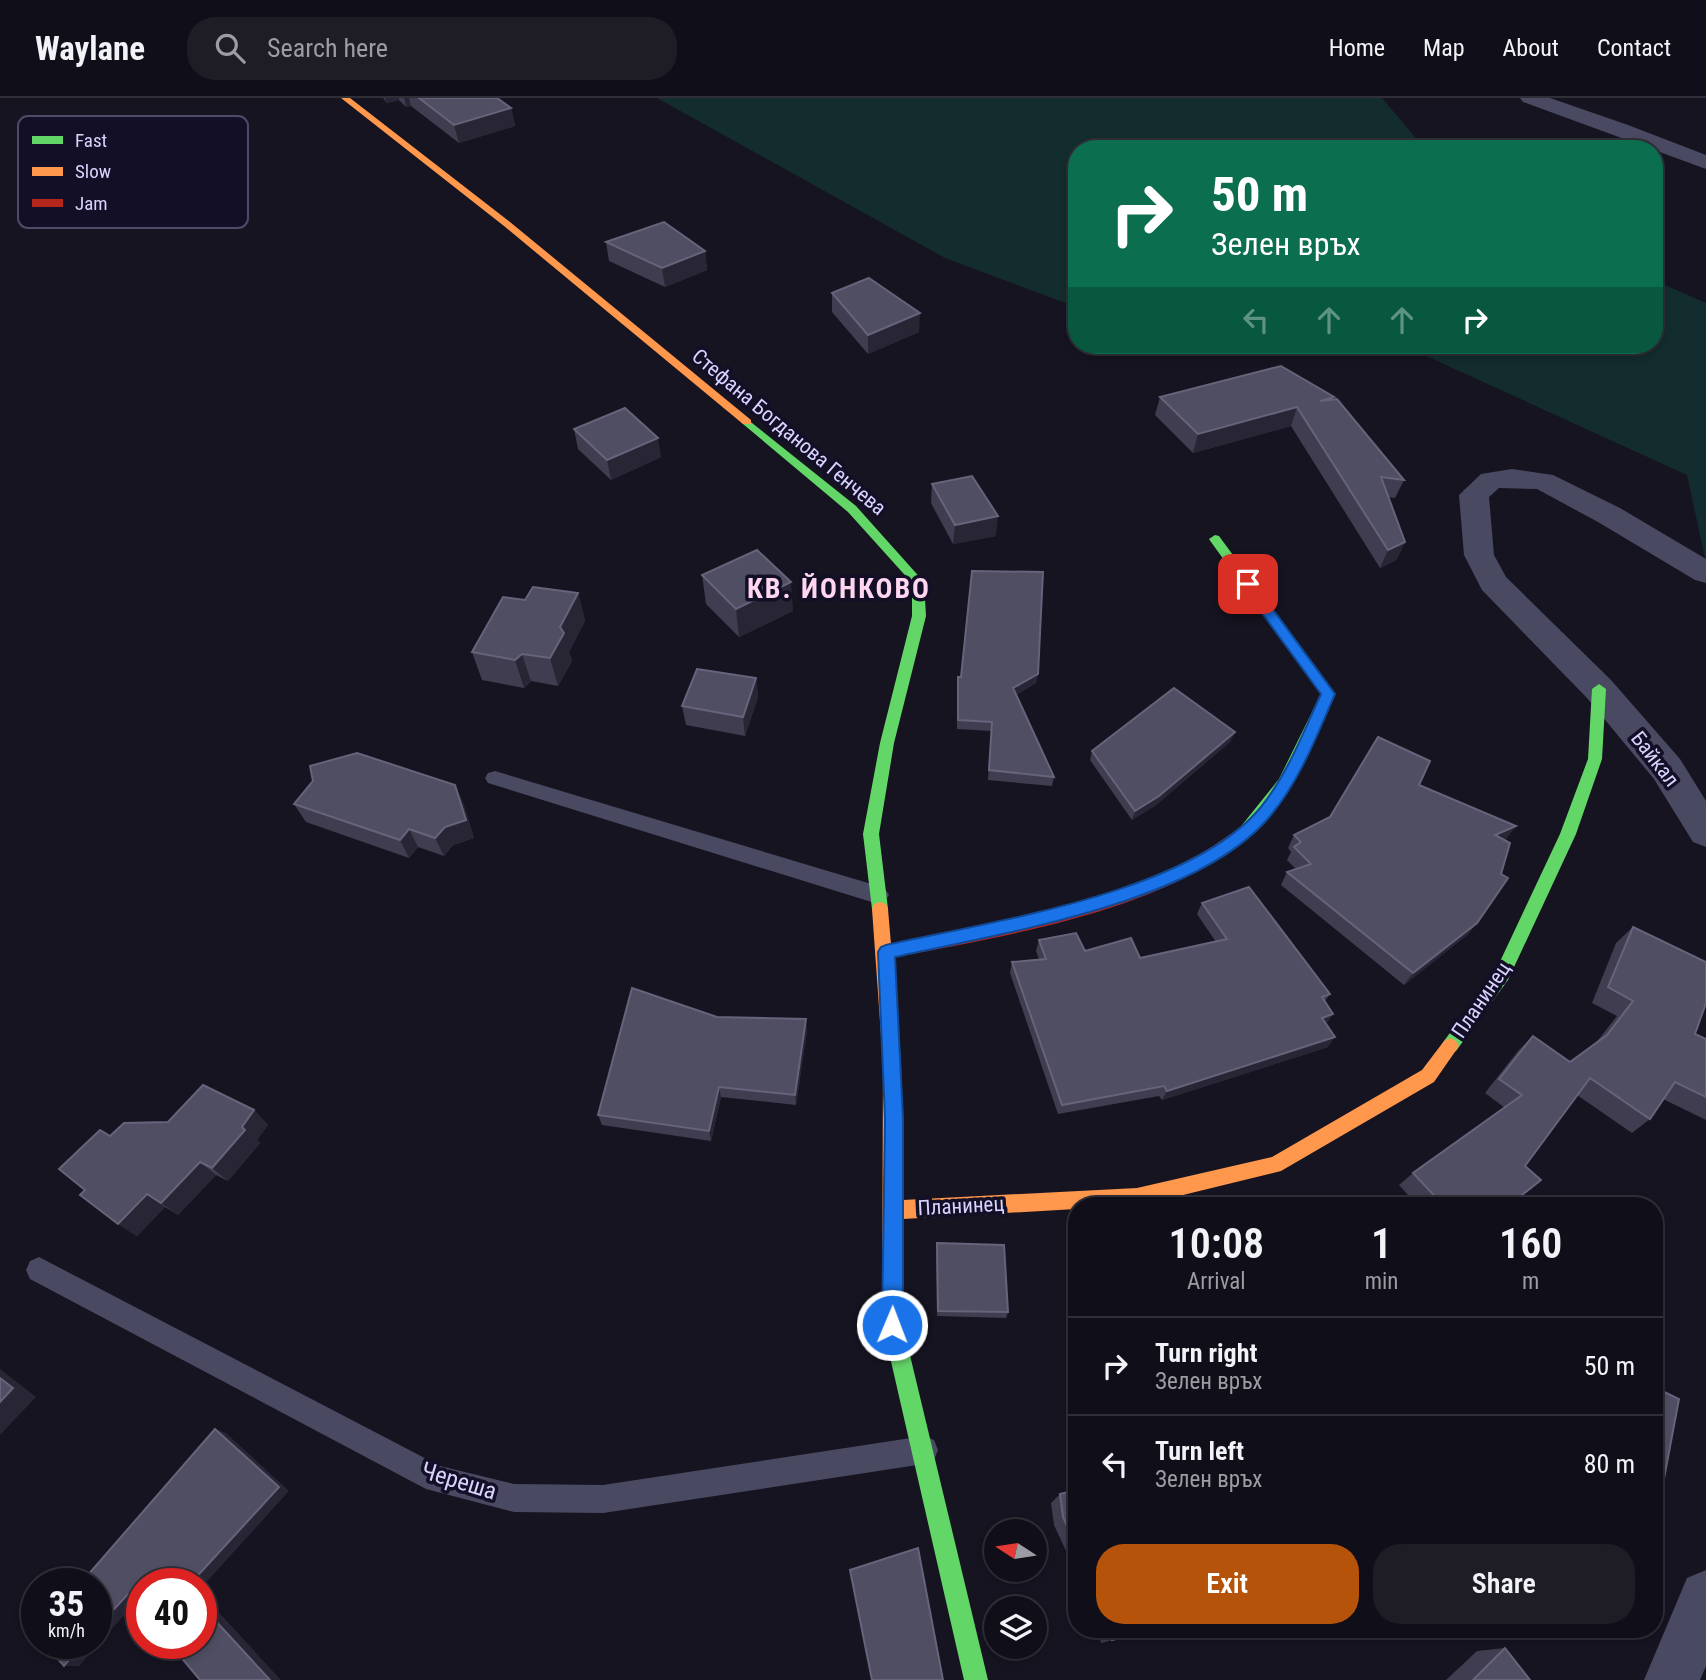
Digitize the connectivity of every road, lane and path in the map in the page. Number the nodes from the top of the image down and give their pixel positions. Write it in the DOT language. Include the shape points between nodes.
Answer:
graph roads {
  1 [pos="345,98"];
  2 [pos="1530,98"];
  3 [pos="1648,140"];
  4 [pos="1663,146"];
  5 [pos="1706,163"];
  6 [pos="1215,539"];
  7 [pos="1706,573"];
  8 [pos="1599,690"];
  9 [pos="495,778"];
  10 [pos="1706,832"];
  11 [pos="878,895"];
  12 [pos="886,952"];
  13 [pos="1141,1197"];
  14 [pos="1068,1201"];
  15 [pos="895,1210"];
  16 [pos="40,1270"];
  17 [pos="924,1451"];
  18 [pos="1706,1597"];
  19 [pos="976,1680"];
  20 [pos="1672,1680"];
  1 -- 11 [label="street, Стефана Богданова Генчева" via="507,224 852,509 918,582 919,616 887,743 871,834"];
  2 -- 3 [label="street"];
  4 -- 5 [label="street"];
  6 -- 12 [label="street" via="1328,694 1295,768 1265,812 1234,841 1184,871 1077,910"];
  7 -- 8 [label="street" via="1543,481 1491,480 1475,495 1479,555 1493,583"];
  8 -- 10 [label="street, Байкал" via="1667,769"];
  8 -- 13 [label="street, Планинец" via="1595,759 1568,834 1502,975 1428,1076 1275,1165"];
  9 -- 11 [label="lane"];
  11 -- 12 [label="street, Стефана Богданова Генчева"];
  12 -- 15 [label="street, Стефана Богданова Генчева"];
  14 -- 15 [label="street, Планинец"];
  15 -- 17 [label="street, Стефана Богданова Генчева" via="892,1325"];
  16 -- 17 [label="lane, Череша" via="436,1479 514,1498 603,1499"];
  17 -- 19 [label="street, Стефана Богданова Генчева"];
  18 -- 20 [label="street"];
}
